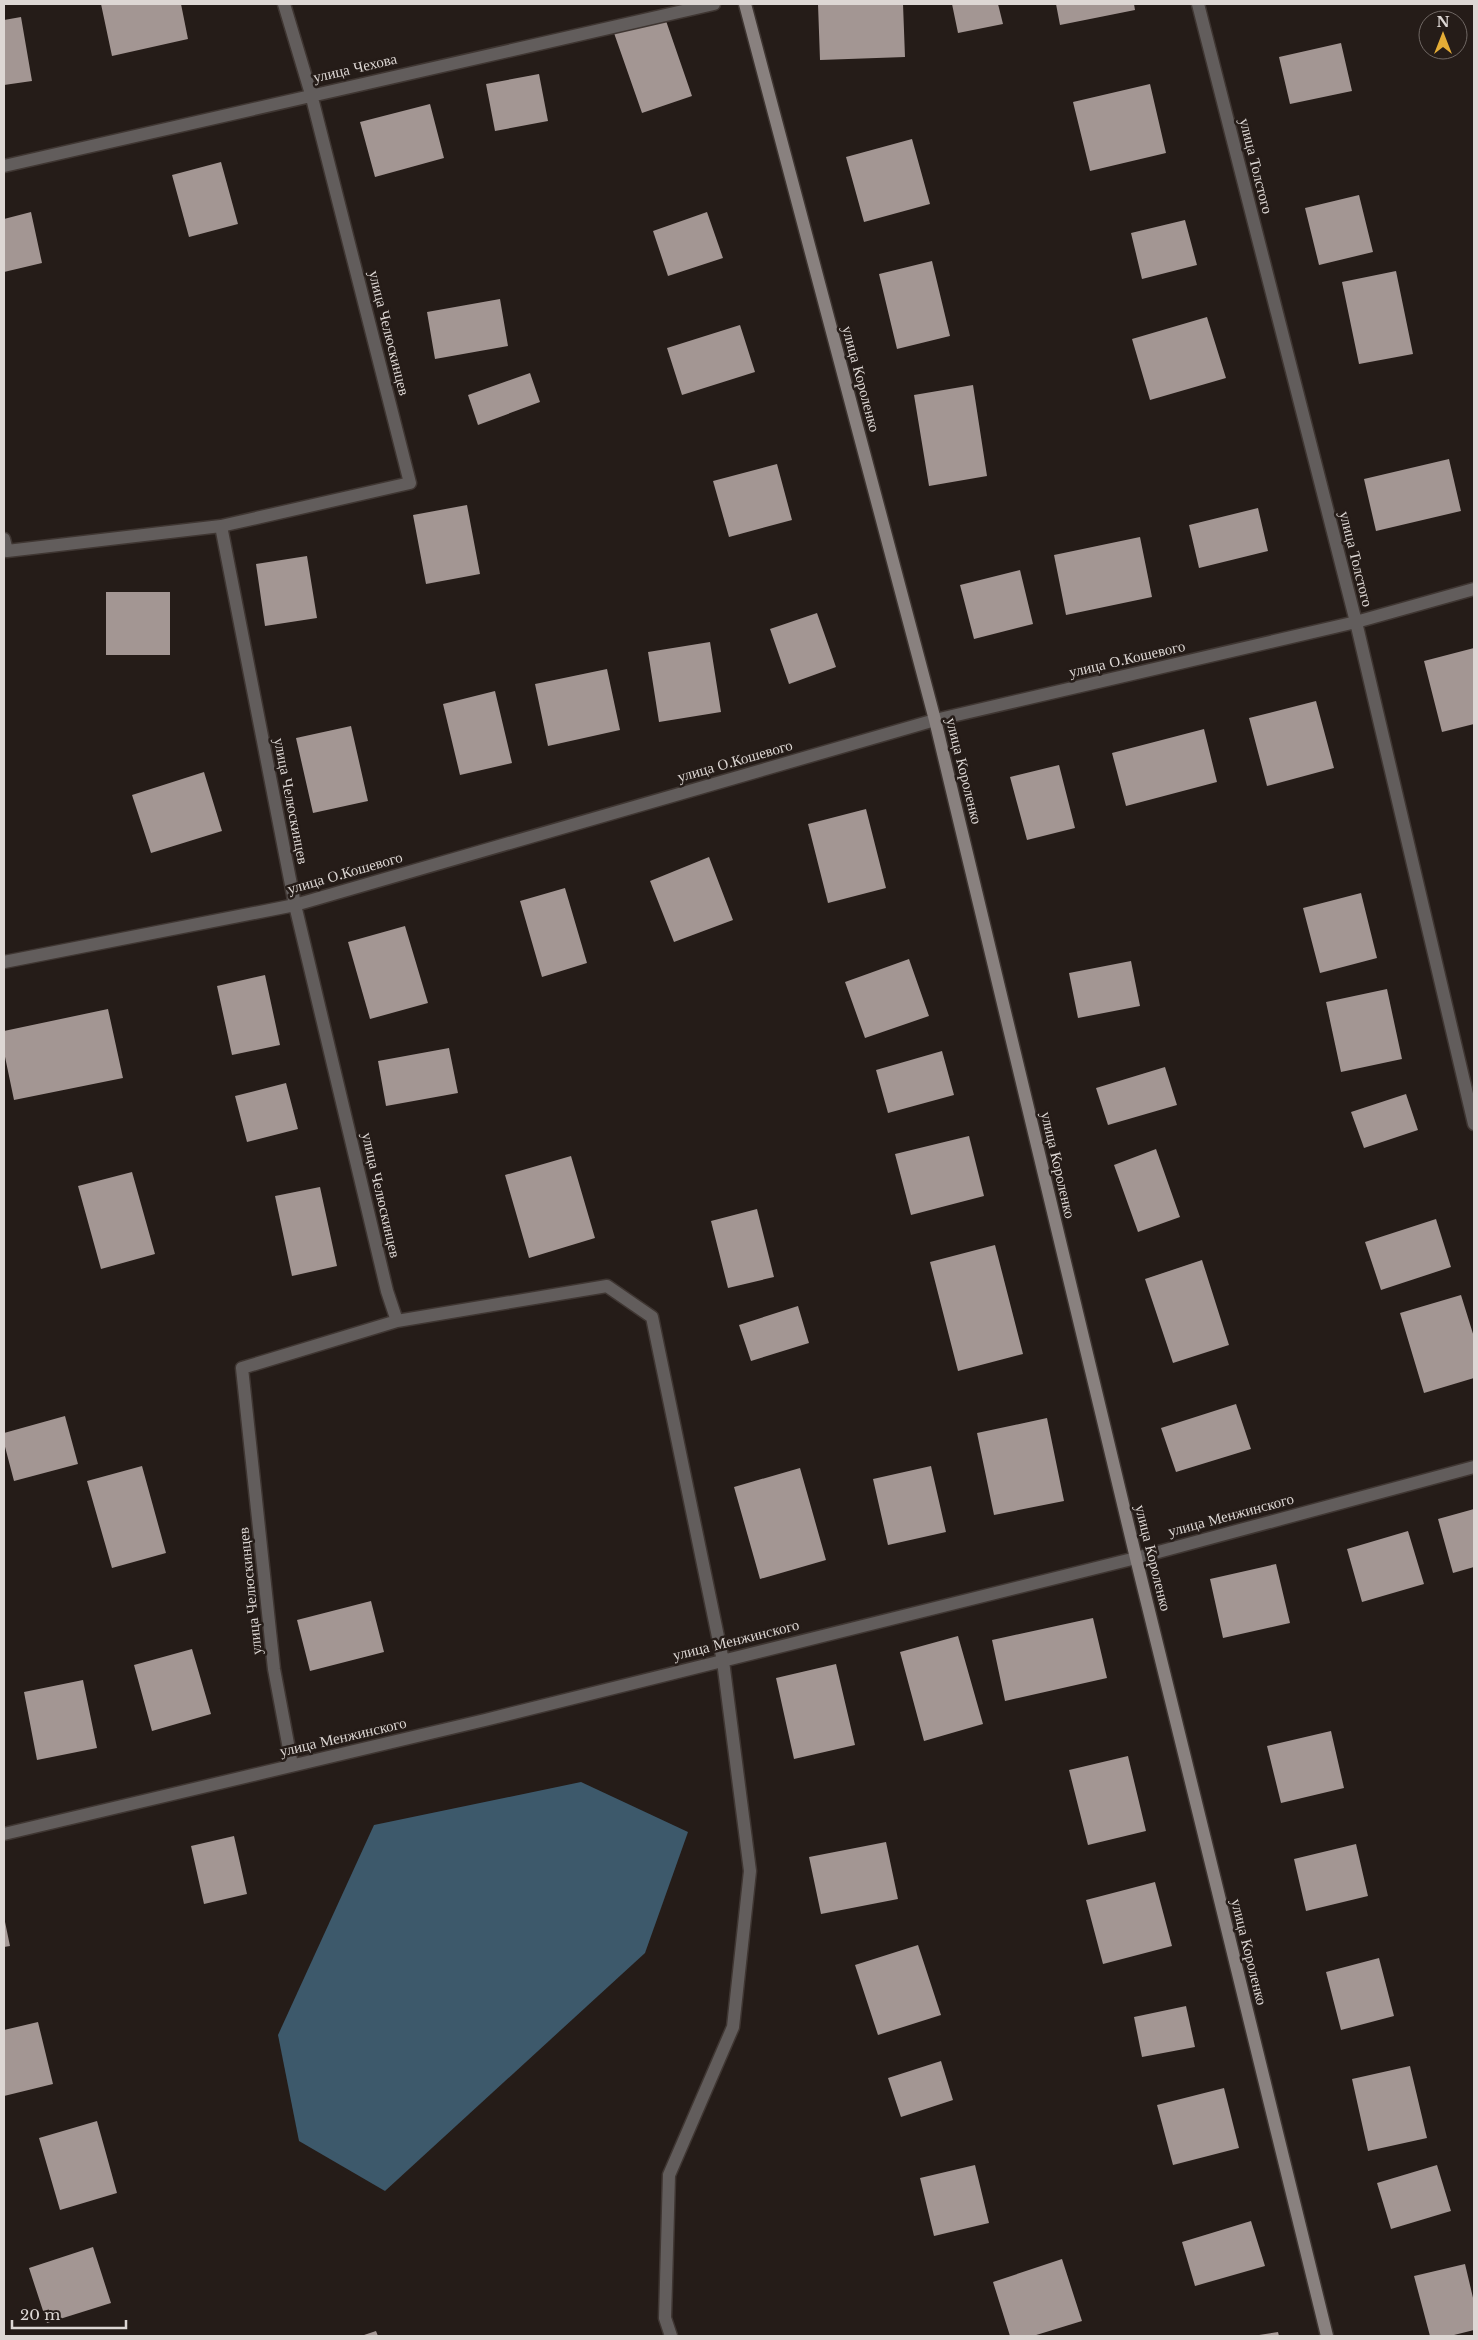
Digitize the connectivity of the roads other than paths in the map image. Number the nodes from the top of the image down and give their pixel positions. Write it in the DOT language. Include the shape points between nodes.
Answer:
graph roads {
  1 [pos="284,4"];
  2 [pos="714,4"];
  3 [pos="745,4"];
  4 [pos="1198,4"];
  5 [pos="311,94"];
  6 [pos="4,166"];
  7 [pos="221,526"];
  8 [pos="4,539"];
  9 [pos="1474,589"];
  10 [pos="1356,622"];
  11 [pos="935,720"];
  12 [pos="295,905"];
  13 [pos="4,962"];
  14 [pos="1474,1124"];
  15 [pos="397,1321"];
  16 [pos="1474,1467"];
  17 [pos="1136,1558"];
  18 [pos="723,1660"];
  19 [pos="292,1765"];
  20 [pos="4,1834"];
  21 [pos="671,2336"];
  22 [pos="1327,2336"];
  1 -- 5 [label="street, улица Челюскинцев"];
  2 -- 5 [label="street, улица Чехова"];
  3 -- 11 [label="street, улица Короленко"];
  4 -- 10 [label="street, улица Толстого"];
  5 -- 6 [label="street, улица Чехова"];
  5 -- 7 [label="street, улица Челюскинцев" via="410,483"];
  7 -- 8 [label="street, улица Челюскинцев" via="7,551"];
  7 -- 12 [label="street, улица Челюскинцев"];
  9 -- 10 [label="street, улица О.Кошевого"];
  10 -- 11 [label="street, улица О.Кошевого"];
  10 -- 14 [label="street, улица Толстого"];
  11 -- 12 [label="street, улица О.Кошевого"];
  11 -- 17 [label="street, улица Короленко"];
  12 -- 13 [label="street, улица О.Кошевого"];
  12 -- 15 [label="street, улица Челюскинцев" via="387,1291"];
  15 -- 18 [label="street" via="607,1286 652,1317"];
  15 -- 19 [label="street, улица Челюскинцев" via="242,1368 274,1669"];
  16 -- 17 [label="street, улица Менжинского"];
  17 -- 18 [label="street, улица Менжинского"];
  17 -- 22 [label="street, улица Короленко"];
  18 -- 19 [label="street, улица Менжинского"];
  18 -- 21 [label="street" via="750,1871 733,2027 669,2175 665,2318"];
  19 -- 20 [label="street, улица Менжинского"];
}
